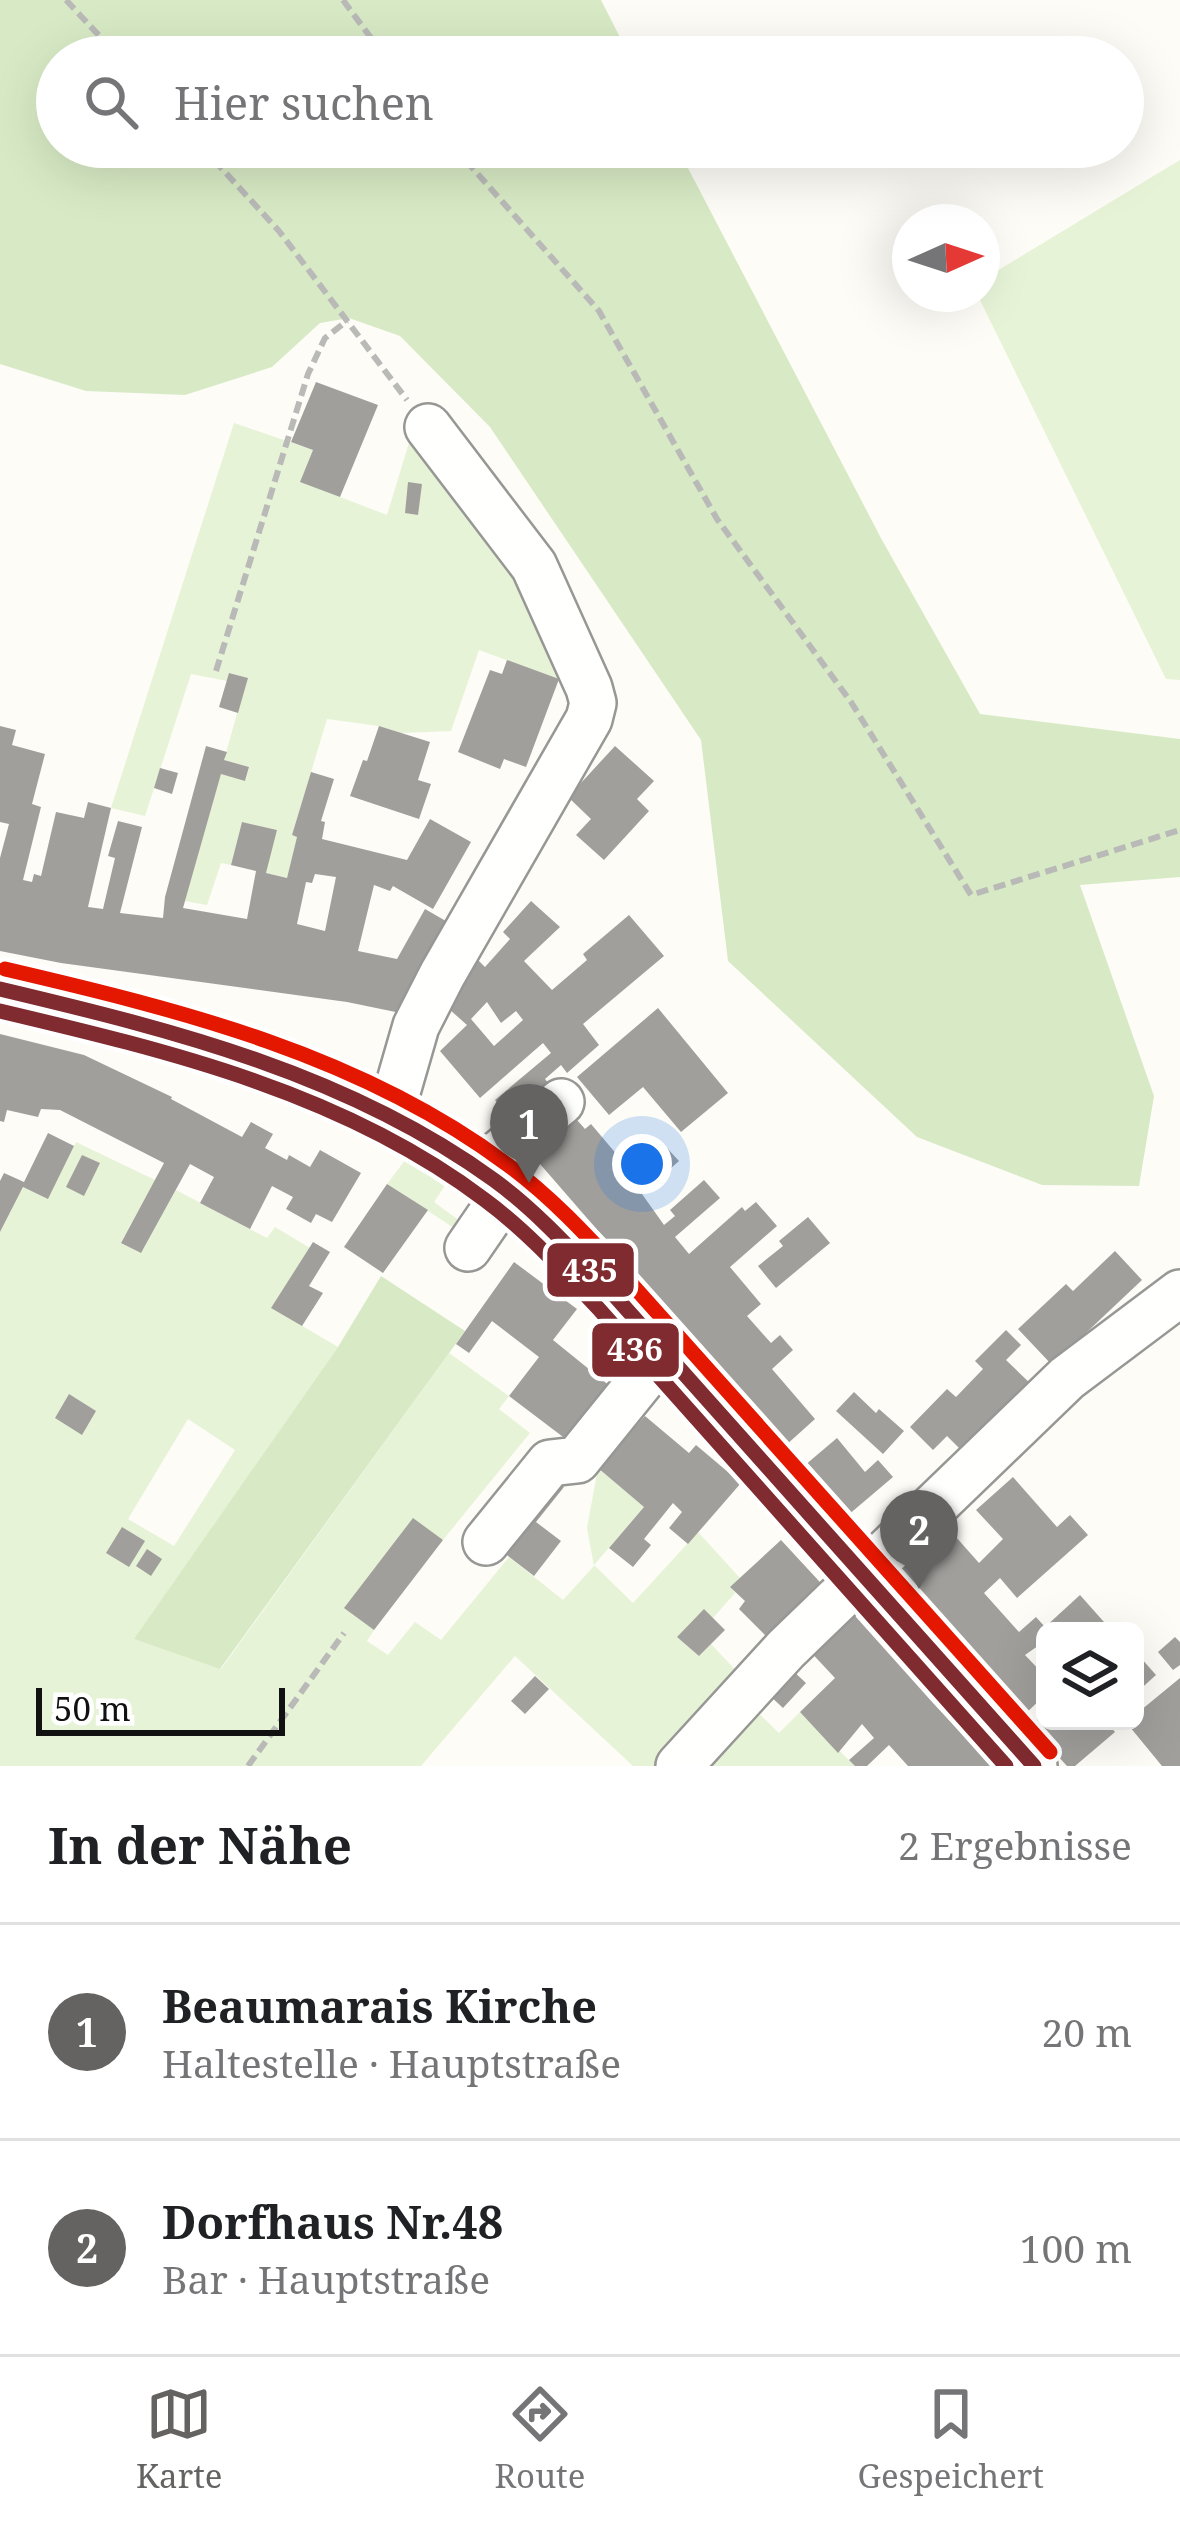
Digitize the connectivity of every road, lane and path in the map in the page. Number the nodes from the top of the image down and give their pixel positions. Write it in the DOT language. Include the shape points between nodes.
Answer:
graph roads {
  1 [pos="66,0"];
  2 [pos="343,0"];
  3 [pos="99,36"];
  4 [pos="370,36"];
  5 [pos="221,168"];
  6 [pos="473,168"];
  7 [pos="347,321"];
  8 [pos="428,428"];
  9 [pos="216,671"];
  10 [pos="1180,830"];
  11 [pos="0,989"];
  12 [pos="561,1102"];
  13 [pos="390,1116"];
  14 [pos="493,1180"];
  15 [pos="468,1248"];
  16 [pos="1180,1293"];
  17 [pos="664,1352"];
  18 [pos="486,1542"];
  19 [pos="863,1574"];
  20 [pos="344,1633"];
  21 [pos="248,1766"];
  22 [pos="679,1766"];
  23 [pos="1034,1766"];
  1 -- 3 [label="path"];
  2 -- 4 [label="path"];
  5 -- 7 [label="path"];
  6 -- 10 [label="path" via="599,311 717,519 851,703 971,895"];
  7 -- 8 [label="path"];
  7 -- 9 [label="path" via="325,338 308,374"];
  8 -- 13 [label="street" via="534,566 593,703 416,1026"];
  11 -- 13 [label="street" via="269,1063"];
  12 -- 14 [label="street"];
  13 -- 14 [label="street"];
  14 -- 15 [label="street"];
  14 -- 17 [label="street" via="552,1230"];
  16 -- 19 [label="street" via="1067,1378"];
  17 -- 18 [label="street" via="577,1460 550,1463"];
  17 -- 19 [label="street"];
  19 -- 22 [label="street"];
  19 -- 23 [label="street"];
  20 -- 21 [label="path"];
}
